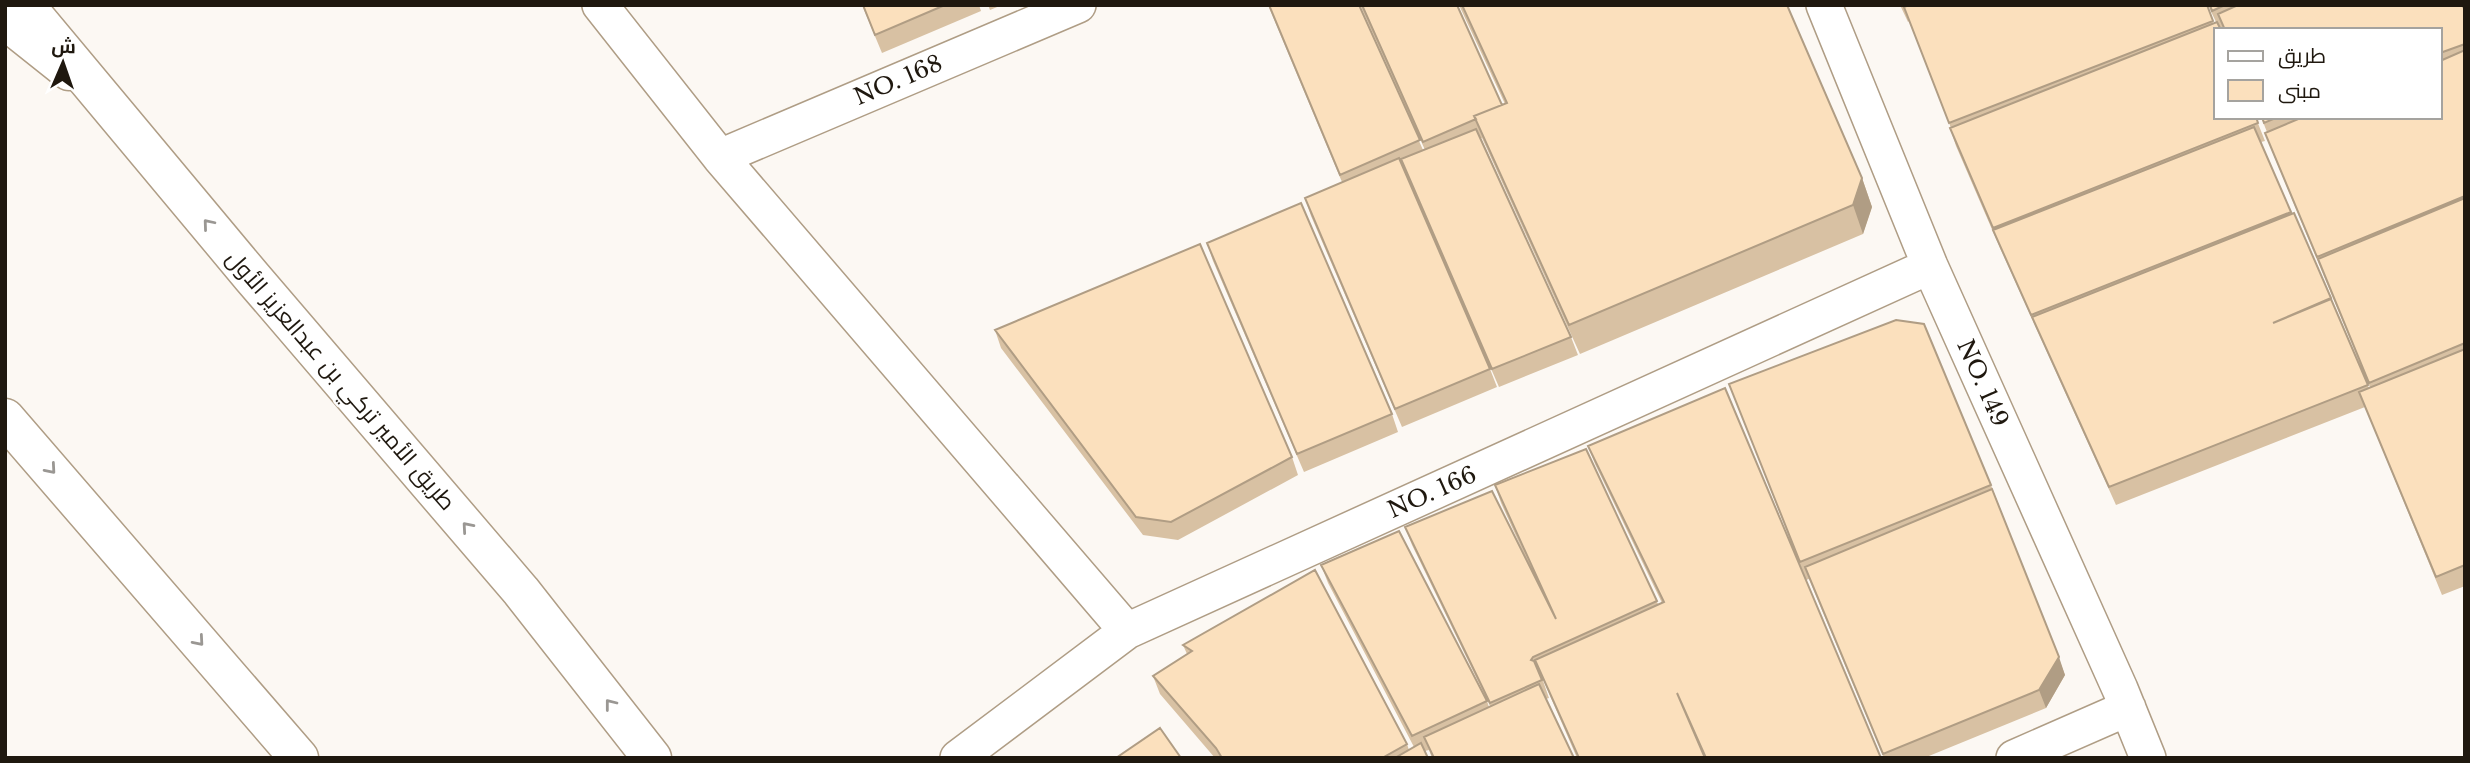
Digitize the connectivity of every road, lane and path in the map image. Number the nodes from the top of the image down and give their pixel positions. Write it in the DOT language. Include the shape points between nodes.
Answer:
graph roads {
  1 [pos="25,5"];
  2 [pos="600,5"];
  3 [pos="1078,5"];
  4 [pos="1824,5"];
  5 [pos="5,20"];
  6 [pos="103,98"];
  7 [pos="720,157"];
  8 [pos="1930,266"];
  9 [pos="5,418"];
  10 [pos="1127,631"];
  11 [pos="2127,708"];
  12 [pos="299,758"];
  13 [pos="652,758"];
  14 [pos="958,758"];
  15 [pos="2014,758"];
  16 [pos="2148,758"];
  1 -- 6 [label="main road, طريق الأمير تركي بن عبدالعزيز الأول"];
  2 -- 7 [label="street"];
  3 -- 7 [label="street, NO. 168"];
  4 -- 8 [label="street, NO. 149"];
  5 -- 6 [label="main road"];
  13 -- 6 [label="main road, طريق الأمير تركي بن عبدالعزيز الأول, one-way" via="522,591"];
  7 -- 10 [label="street"];
  8 -- 10 [label="street, NO. 166"];
  8 -- 11 [label="street, NO. 149"];
  9 -- 12 [label="main road, one-way"];
  10 -- 14 [label="street, NO. 166"];
  11 -- 15 [label="street"];
  11 -- 16 [label="street, NO. 149"];
}
